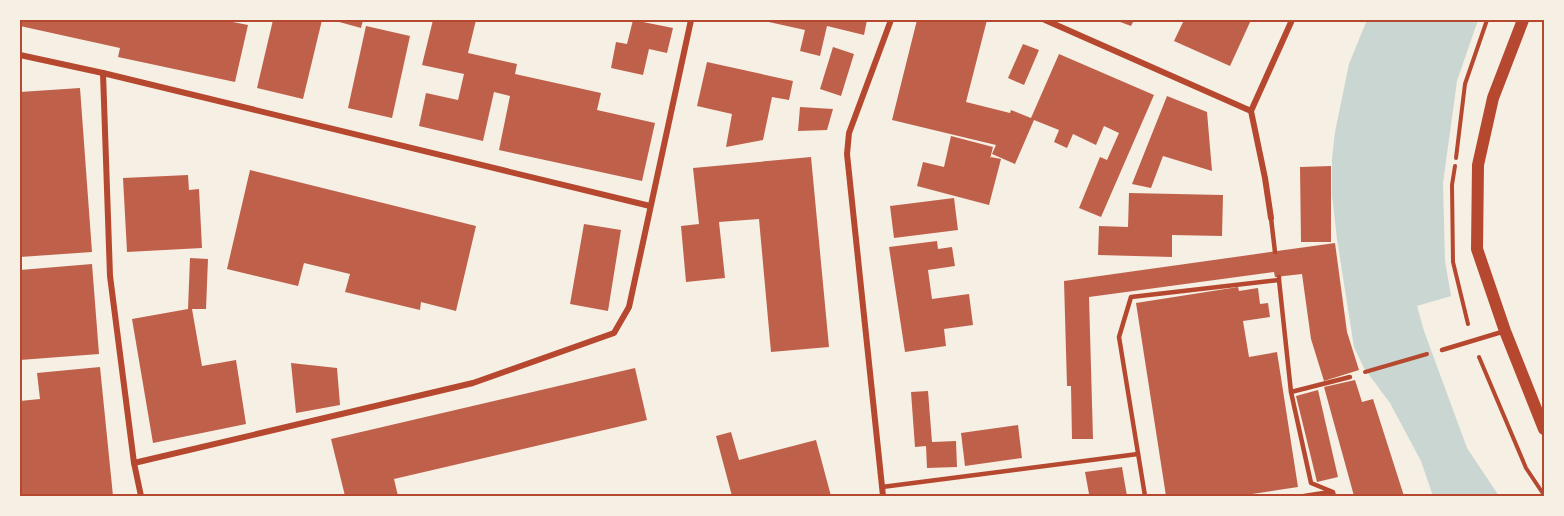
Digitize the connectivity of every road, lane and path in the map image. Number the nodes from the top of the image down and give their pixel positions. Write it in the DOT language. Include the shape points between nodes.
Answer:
graph roads {
  1 [pos="691,20"];
  2 [pos="891,20"];
  3 [pos="1045,20"];
  4 [pos="1292,20"];
  5 [pos="1523,20"];
  6 [pos="20,55"];
  7 [pos="103,73"];
  8 [pos="1251,111"];
  9 [pos="650,206"];
  10 [pos="1270,218"];
  11 [pos="1275,252"];
  12 [pos="1505,331"];
  13 [pos="1442,350"];
  14 [pos="1350,377"];
  15 [pos="1292,392"];
  16 [pos="1545,429"];
  17 [pos="1138,454"];
  18 [pos="134,463"];
  19 [pos="882,487"];
  20 [pos="1334,494"];
  21 [pos="141,496"];
  22 [pos="883,496"];
  23 [pos="1145,496"];
  24 [pos="1304,496"];
  1 -- 9 [label="street"];
  2 -- 19 [label="street" via="849,133 847,154"];
  3 -- 8 [label="street"];
  4 -- 8 [label="street"];
  5 -- 12 [label="main road" via="1493,98 1478,165 1477,249"];
  6 -- 7 [label="street"];
  7 -- 9 [label="street"];
  7 -- 18 [label="street" via="110,276"];
  8 -- 10 [label="street"];
  9 -- 18 [label="street" via="629,307 614,333 473,383"];
  10 -- 11 [label="lane"];
  12 -- 13 [label="lane"];
  12 -- 16 [label="main road"];
  13 -- 14 [label="path"];
  14 -- 15 [label="lane"];
  15 -- 17 [label="lane" via="1279,278 1131,297 1119,337"];
  15 -- 20 [label="lane" via="1311,483"];
  17 -- 19 [label="lane"];
  17 -- 23 [label="lane"];
  18 -- 21 [label="street"];
  19 -- 22 [label="street"];
  20 -- 24 [label="lane"];
}
